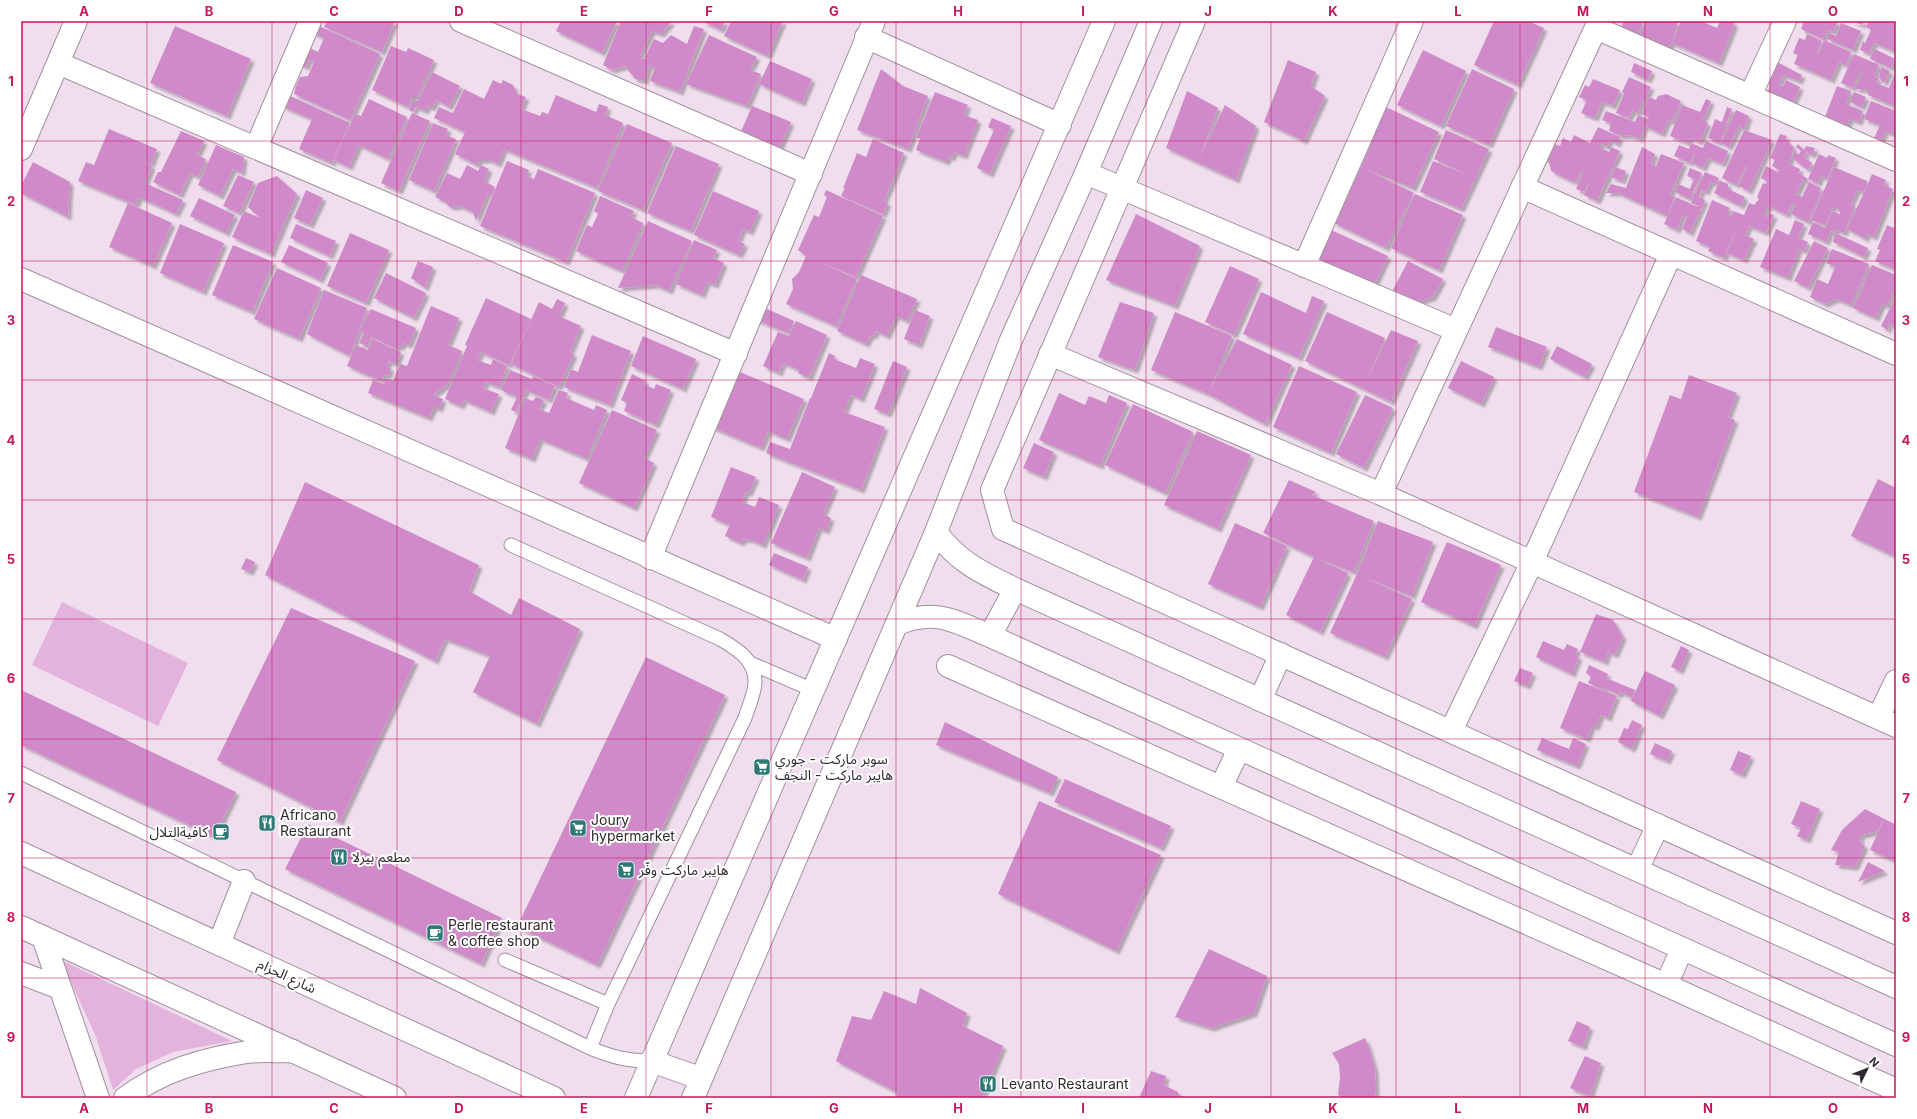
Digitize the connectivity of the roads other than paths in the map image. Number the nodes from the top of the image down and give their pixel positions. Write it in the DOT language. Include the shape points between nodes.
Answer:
graph roads {
  1 [pos="76,21"];
  2 [pos="310,21"];
  3 [pos="461,21"];
  4 [pos="1104,21"];
  5 [pos="1151,21"];
  6 [pos="1194,21"];
  7 [pos="1412,21"];
  8 [pos="1785,21"];
  9 [pos="1598,25"];
  10 [pos="870,29"];
  11 [pos="58,63"];
  12 [pos="1750,96"];
  13 [pos="1060,125"];
  14 [pos="256,148"];
  15 [pos="21,149"];
  16 [pos="1896,160"];
  17 [pos="1086,173"];
  18 [pos="811,174"];
  19 [pos="1522,186"];
  20 [pos="1122,188"];
  21 [pos="1671,254"];
  22 [pos="1304,266"];
  23 [pos="21,279"];
  24 [pos="1456,330"];
  25 [pos="736,354"];
  26 [pos="1050,354"];
  27 [pos="1896,354"];
  28 [pos="1381,494"];
  29 [pos="936,532"];
  30 [pos="511,545"];
  31 [pos="650,558"];
  32 [pos="1532,562"];
  33 [pos="1015,589"];
  34 [pos="897,624"];
  35 [pos="990,636"];
  36 [pos="836,639"];
  37 [pos="1281,654"];
  38 [pos="750,663"];
  39 [pos="948,666"];
  40 [pos="1896,680"];
  41 [pos="814,690"];
  42 [pos="1260,700"];
  43 [pos="1887,722"];
  44 [pos="1451,731"];
  45 [pos="1239,749"];
  46 [pos="21,773"];
  47 [pos="1221,788"];
  48 [pos="1658,825"];
  49 [pos="21,853"];
  50 [pos="1637,870"];
  51 [pos="244,880"];
  52 [pos="21,927"];
  53 [pos="1896,933"];
  54 [pos="44,937"];
  55 [pos="220,944"];
  56 [pos="1682,949"];
  57 [pos="504,960"];
  58 [pos="21,973"];
  59 [pos="1666,985"];
  60 [pos="1896,987"];
  61 [pos="60,988"];
  62 [pos="608,1004"];
  63 [pos="1896,1045"];
  64 [pos="590,1048"];
  65 [pos="293,1051"];
  66 [pos="651,1061"];
  67 [pos="696,1088"];
  68 [pos="1896,1090"];
  69 [pos="98,1098"];
  70 [pos="125,1098"];
  71 [pos="395,1098"];
  72 [pos="554,1098"];
  73 [pos="636,1098"];
  1 -- 11 [label="street"];
  2 -- 14 [label="street"];
  3 -- 18 [label="street"];
  4 -- 13 [label="street"];
  5 -- 17 [label="street"];
  6 -- 20 [label="street"];
  7 -- 22 [label="street"];
  8 -- 12 [label="street"];
  9 -- 12 [label="street"];
  9 -- 19 [label="street"];
  10 -- 13 [label="street"];
  10 -- 18 [label="street"];
  11 -- 14 [label="street"];
  11 -- 15 [label="street"];
  12 -- 16 [label="street"];
  13 -- 36 [label="street"];
  14 -- 25 [label="street"];
  17 -- 20 [label="street"];
  17 -- 29 [label="street" via="1011,340"];
  18 -- 25 [label="street"];
  19 -- 21 [label="street"];
  19 -- 24 [label="street"];
  20 -- 22 [label="street"];
  20 -- 26 [label="street"];
  21 -- 27 [label="street"];
  21 -- 32 [label="street"];
  22 -- 24 [label="street"];
  23 -- 31 [label="street"];
  24 -- 28 [label="street"];
  25 -- 31 [label="street"];
  26 -- 28 [label="street"];
  26 -- 37 [label="street" via="992,490 1004,529"];
  28 -- 32 [label="street"];
  29 -- 33 [label="street" via="962,561"];
  29 -- 34 [label="street"];
  30 -- 38 [label="lane" via="720,639 739,650"];
  31 -- 36 [label="street"];
  32 -- 43 [label="street"];
  32 -- 44 [label="street"];
  33 -- 35 [label="street"];
  33 -- 42 [label="street"];
  34 -- 35 [label="street" via="912,618 943,617"];
  34 -- 67 [label="street"];
  35 -- 45 [label="street"];
  36 -- 41 [label="street"];
  37 -- 42 [label="street"];
  37 -- 44 [label="street"];
  38 -- 41 [label="lane"];
  38 -- 62 [label="lane" via="755,682 745,718"];
  39 -- 47 [label="street"];
  40 -- 43 [label="street"];
  41 -- 66 [label="street"];
  42 -- 50 [label="street"];
  44 -- 48 [label="street"];
  45 -- 47 [label="street"];
  45 -- 56 [label="street"];
  46 -- 51 [label="lane"];
  47 -- 59 [label="street"];
  48 -- 50 [label="street"];
  48 -- 53 [label="street"];
  49 -- 55 [label="street, شارع الحزام"];
  50 -- 60 [label="street"];
  51 -- 55 [label="street"];
  51 -- 64 [label="lane"];
  52 -- 54 [label="street"];
  54 -- 61 [label="street"];
  54 -- 65 [label="street"];
  55 -- 72 [label="street, شارع الحزام"];
  56 -- 59 [label="street"];
  56 -- 63 [label="street"];
  57 -- 62 [label="lane"];
  58 -- 61 [label="street"];
  59 -- 68 [label="street"];
  61 -- 69 [label="street"];
  62 -- 64 [label="lane"];
  64 -- 66 [label="lane" via="620,1059"];
  65 -- 70 [label="street" via="248,1052 194,1063 141,1086"];
  65 -- 71 [label="street"];
  66 -- 67 [label="street"];
  66 -- 73 [label="street"];
}
